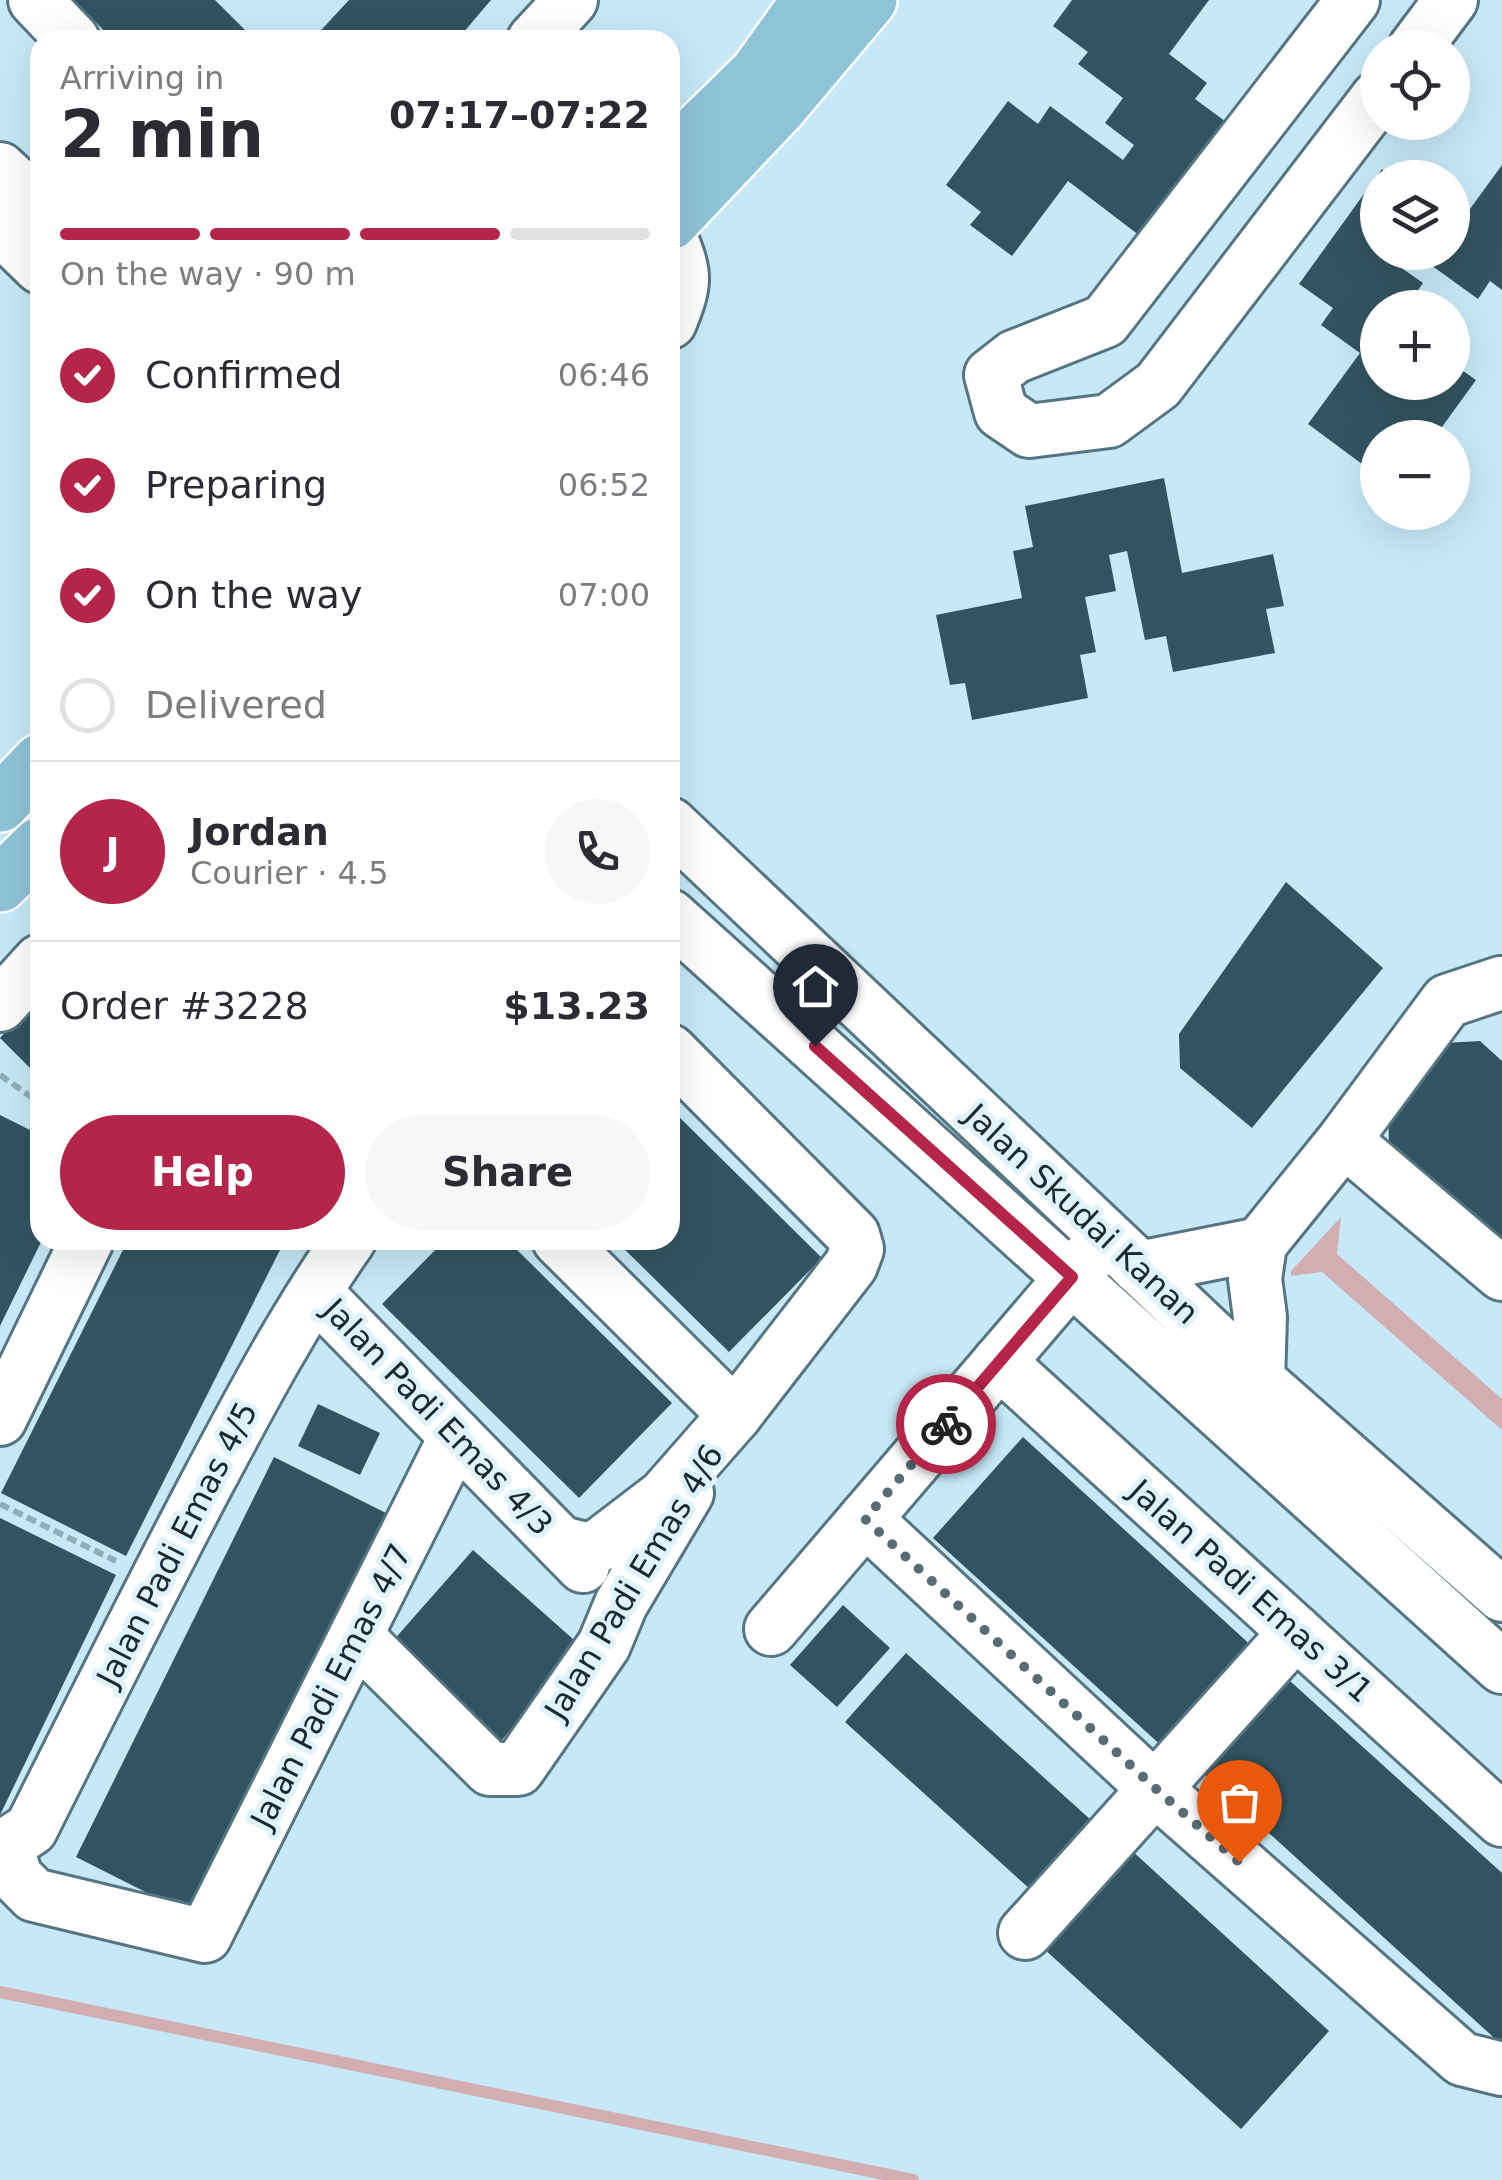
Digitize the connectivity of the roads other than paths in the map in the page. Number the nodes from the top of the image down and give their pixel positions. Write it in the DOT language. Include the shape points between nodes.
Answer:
graph roads {
  1 [pos="35,0"];
  2 [pos="571,0"];
  3 [pos="810,0"];
  4 [pos="869,0"];
  5 [pos="1352,0"];
  6 [pos="1452,0"];
  7 [pos="64,30"];
  8 [pos="543,30"];
  9 [pos="1429,30"];
  10 [pos="1360,121"];
  11 [pos="680,149"];
  12 [pos="0,169"];
  13 [pos="30,197"];
  14 [pos="680,212"];
  15 [pos="0,228"];
  16 [pos="30,257"];
  17 [pos="680,261"];
  18 [pos="680,296"];
  19 [pos="30,772"];
  20 [pos="0,804"];
  21 [pos="680,833"];
  22 [pos="30,854"];
  23 [pos="0,884"];
  24 [pos="680,926"];
  25 [pos="30,972"];
  26 [pos="1502,982"];
  27 [pos="0,1005"];
  28 [pos="680,1060"];
  29 [pos="1344,1140"];
  30 [pos="1260,1244"];
  31 [pos="82,1250"];
  32 [pos="342,1250"];
  33 [pos="568,1250"];
  34 [pos="1122,1252"];
  35 [pos="1502,1274"];
  36 [pos="1072,1277"];
  37 [pos="315,1292"];
  38 [pos="999,1362"];
  39 [pos="1258,1380"];
  40 [pos="736,1415"];
  41 [pos="0,1419"];
  42 [pos="456,1436"];
  43 [pos="865,1519"];
  44 [pos="561,1543"];
  45 [pos="1502,1596"];
  46 [pos="621,1604"];
  47 [pos="770,1629"];
  48 [pos="1296,1632"];
  49 [pos="356,1636"];
  50 [pos="1502,1667"];
  51 [pos="1155,1788"];
  52 [pos="1502,1820"];
  53 [pos="3,1844"];
  54 [pos="1025,1933"];
  55 [pos="1502,2069"];
  1 -- 7 [label="street"];
  2 -- 8 [label="street"];
  3 -- 11 [label="main road" via="756,74"];
  4 -- 14 [label="main road"];
  5 -- 10 [label="street" via="1105,321 1014,358 991,376 1001,412 1029,431 1109,421 1158,386"];
  6 -- 9 [label="street"];
  12 -- 13 [label="street"];
  15 -- 16 [label="street"];
  17 -- 18 [label="street"];
  19 -- 20 [label="main road"];
  21 -- 34 [label="street, Jalan Skudai Kanan"];
  22 -- 23 [label="main road"];
  24 -- 36 [label="street, Jalan Skudai Kanan"];
  25 -- 27 [label="street"];
  26 -- 29 [label="street" via="1447,1001"];
  28 -- 40 [label="street, Jalan Padi Emas 4/3" via="853,1235 857,1249 852,1265"];
  29 -- 30 [label="street"];
  29 -- 35 [label="street"];
  30 -- 34 [label="street"];
  30 -- 39 [label="street"];
  31 -- 41 [label="street"];
  32 -- 37 [label="street, Jalan Padi Emas 4/5"];
  33 -- 40 [label="street"];
  34 -- 36 [label="street"];
  34 -- 39 [label="street, Jalan Skudai Kanan"];
  36 -- 38 [label="street"];
  36 -- 50 [label="street, Jalan Skudai Kanan"];
  37 -- 42 [label="street, Jalan Padi Emas 4/3"];
  37 -- 53 [label="street, Jalan Padi Emas 4/5" via="273,1359 31,1829"];
  38 -- 43 [label="street"];
  38 -- 48 [label="street, Jalan Padi Emas 3/1"];
  39 -- 45 [label="street, Jalan Skudai Kanan"];
  40 -- 44 [label="street, Jalan Padi Emas 4/3" via="664,1496 622,1529 585,1549"];
  40 -- 46 [label="street, Jalan Padi Emas 4/6"];
  42 -- 44 [label="street, Jalan Padi Emas 4/3"];
  42 -- 49 [label="street, Jalan Padi Emas 4/7"];
  43 -- 47 [label="street"];
  43 -- 51 [label="street"];
  44 -- 46 [label="street, Jalan Padi Emas 4/3"];
  46 -- 49 [label="street, Jalan Padi Emas 4/6" via="604,1646 518,1769 490,1769"];
  48 -- 51 [label="street"];
  48 -- 52 [label="street, Jalan Padi Emas 3/1"];
  49 -- 53 [label="street, Jalan Padi Emas 4/7" via="206,1936 34,1895 16,1877"];
  51 -- 54 [label="street"];
  51 -- 55 [label="street" via="1462,2059"];
}
